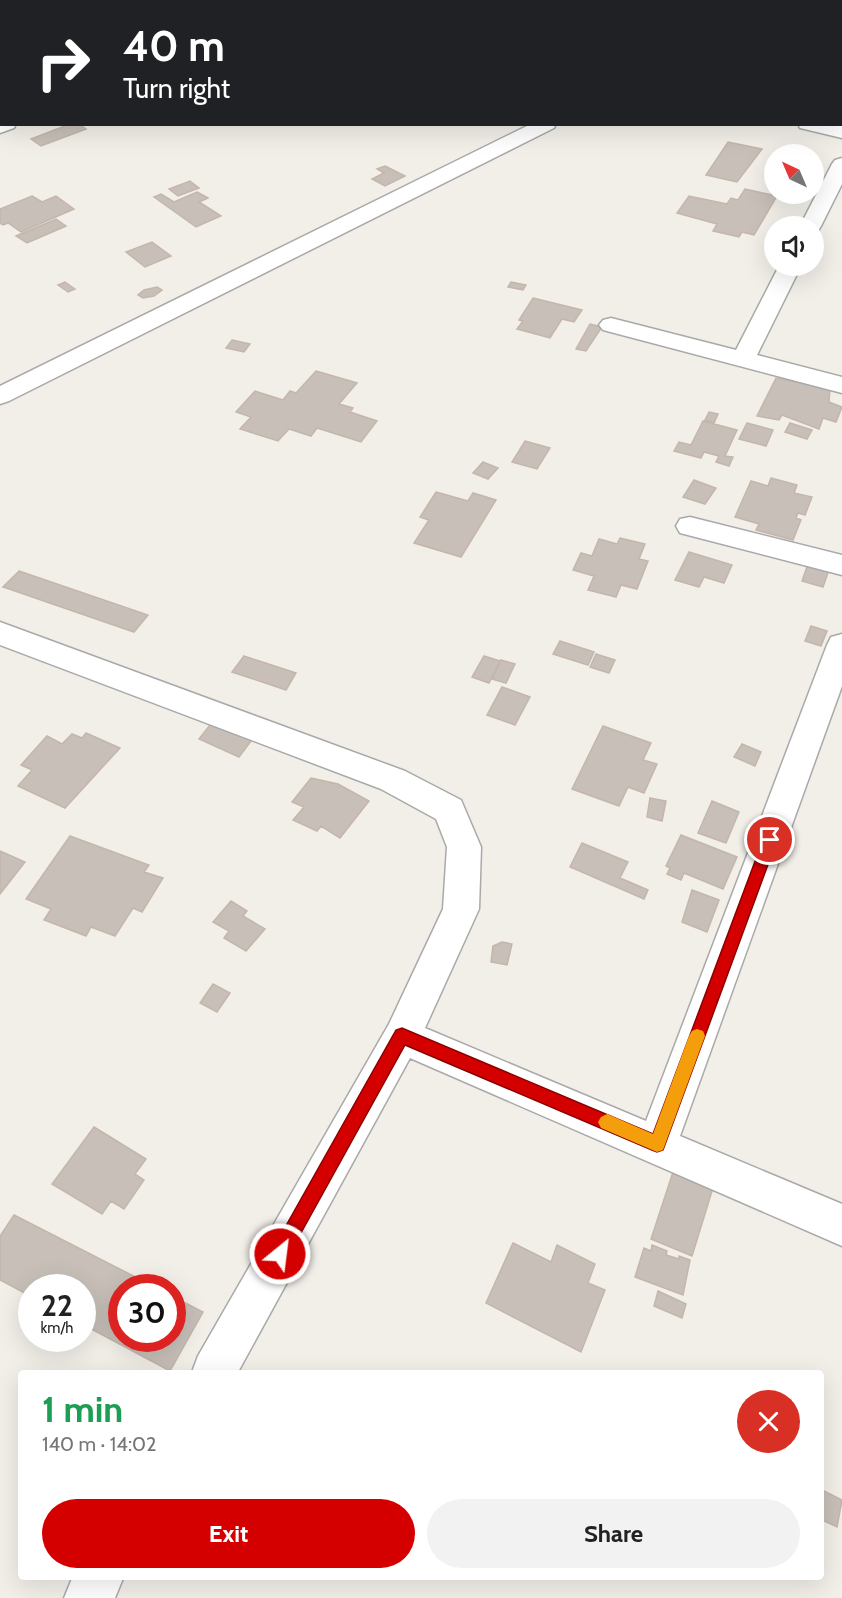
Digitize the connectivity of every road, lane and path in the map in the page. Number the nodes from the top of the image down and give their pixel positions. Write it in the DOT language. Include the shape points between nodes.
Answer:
graph roads {
  1 [pos="543,126"];
  2 [pos="816,126"];
  3 [pos="842,132"];
  4 [pos="842,164"];
  5 [pos="815,216"];
  6 [pos="785,276"];
  7 [pos="611,325"];
  8 [pos="742,359"];
  9 [pos="842,385"];
  10 [pos="0,396"];
  11 [pos="690,526"];
  12 [pos="842,565"];
  13 [pos="0,633"];
  14 [pos="842,645"];
  15 [pos="402,1036"];
  16 [pos="657,1144"];
  17 [pos="842,1224"];
  18 [pos="215,1370"];
  19 [pos="98,1580"];
  20 [pos="88,1598"];
  1 -- 10 [label="street"];
  2 -- 3 [label="street"];
  4 -- 5 [label="street"];
  6 -- 8 [label="street"];
  7 -- 8 [label="street"];
  8 -- 9 [label="street"];
  11 -- 12 [label="street"];
  13 -- 15 [label="street" via="393,780 449,810 464,847 461,909"];
  14 -- 16 [label="street"];
  15 -- 16 [label="street"];
  15 -- 18 [label="street"];
  16 -- 17 [label="street"];
  19 -- 20 [label="street"];
}
